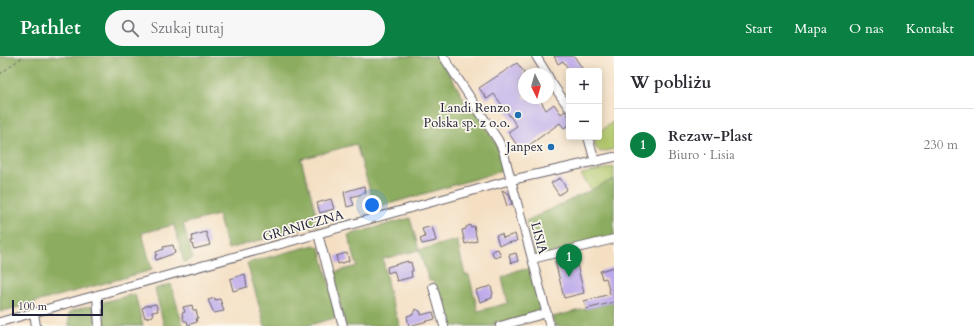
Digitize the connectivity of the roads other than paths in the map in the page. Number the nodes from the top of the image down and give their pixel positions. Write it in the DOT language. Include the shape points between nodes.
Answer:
graph roads {
  1 [pos="443,56"];
  2 [pos="536,56"];
  3 [pos="544,68"];
  4 [pos="554,86"];
  5 [pos="566,104"];
  6 [pos="589,140"];
  7 [pos="614,158"];
  8 [pos="595,162"];
  9 [pos="511,180"];
  10 [pos="318,234"];
  11 [pos="614,239"];
  12 [pos="532,259"];
  13 [pos="433,287"];
  14 [pos="97,295"];
  15 [pos="34,313"];
  16 [pos="547,313"];
  17 [pos="0,322"];
  18 [pos="36,326"];
  19 [pos="99,326"];
  20 [pos="343,326"];
  21 [pos="444,326"];
  22 [pos="500,326"];
  23 [pos="550,326"];
  1 -- 9 [label="street, LISIA" via="498,140"];
  2 -- 3 [label="street"];
  4 -- 5 [label="street"];
  6 -- 8 [label="street"];
  7 -- 8 [label="street, GRANICZNA"];
  8 -- 9 [label="street, GRANICZNA"];
  9 -- 10 [label="street, GRANICZNA"];
  9 -- 12 [label="street, LISIA"];
  10 -- 14 [label="street, GRANICZNA"];
  10 -- 20 [label="street"];
  11 -- 12 [label="street"];
  12 -- 16 [label="street, LISIA"];
  13 -- 21 [label="street"];
  14 -- 15 [label="street, GRANICZNA"];
  14 -- 19 [label="street"];
  15 -- 17 [label="street, GRANICZNA"];
  15 -- 18 [label="street"];
  16 -- 22 [label="street"];
  16 -- 23 [label="street, LISIA"];
}
